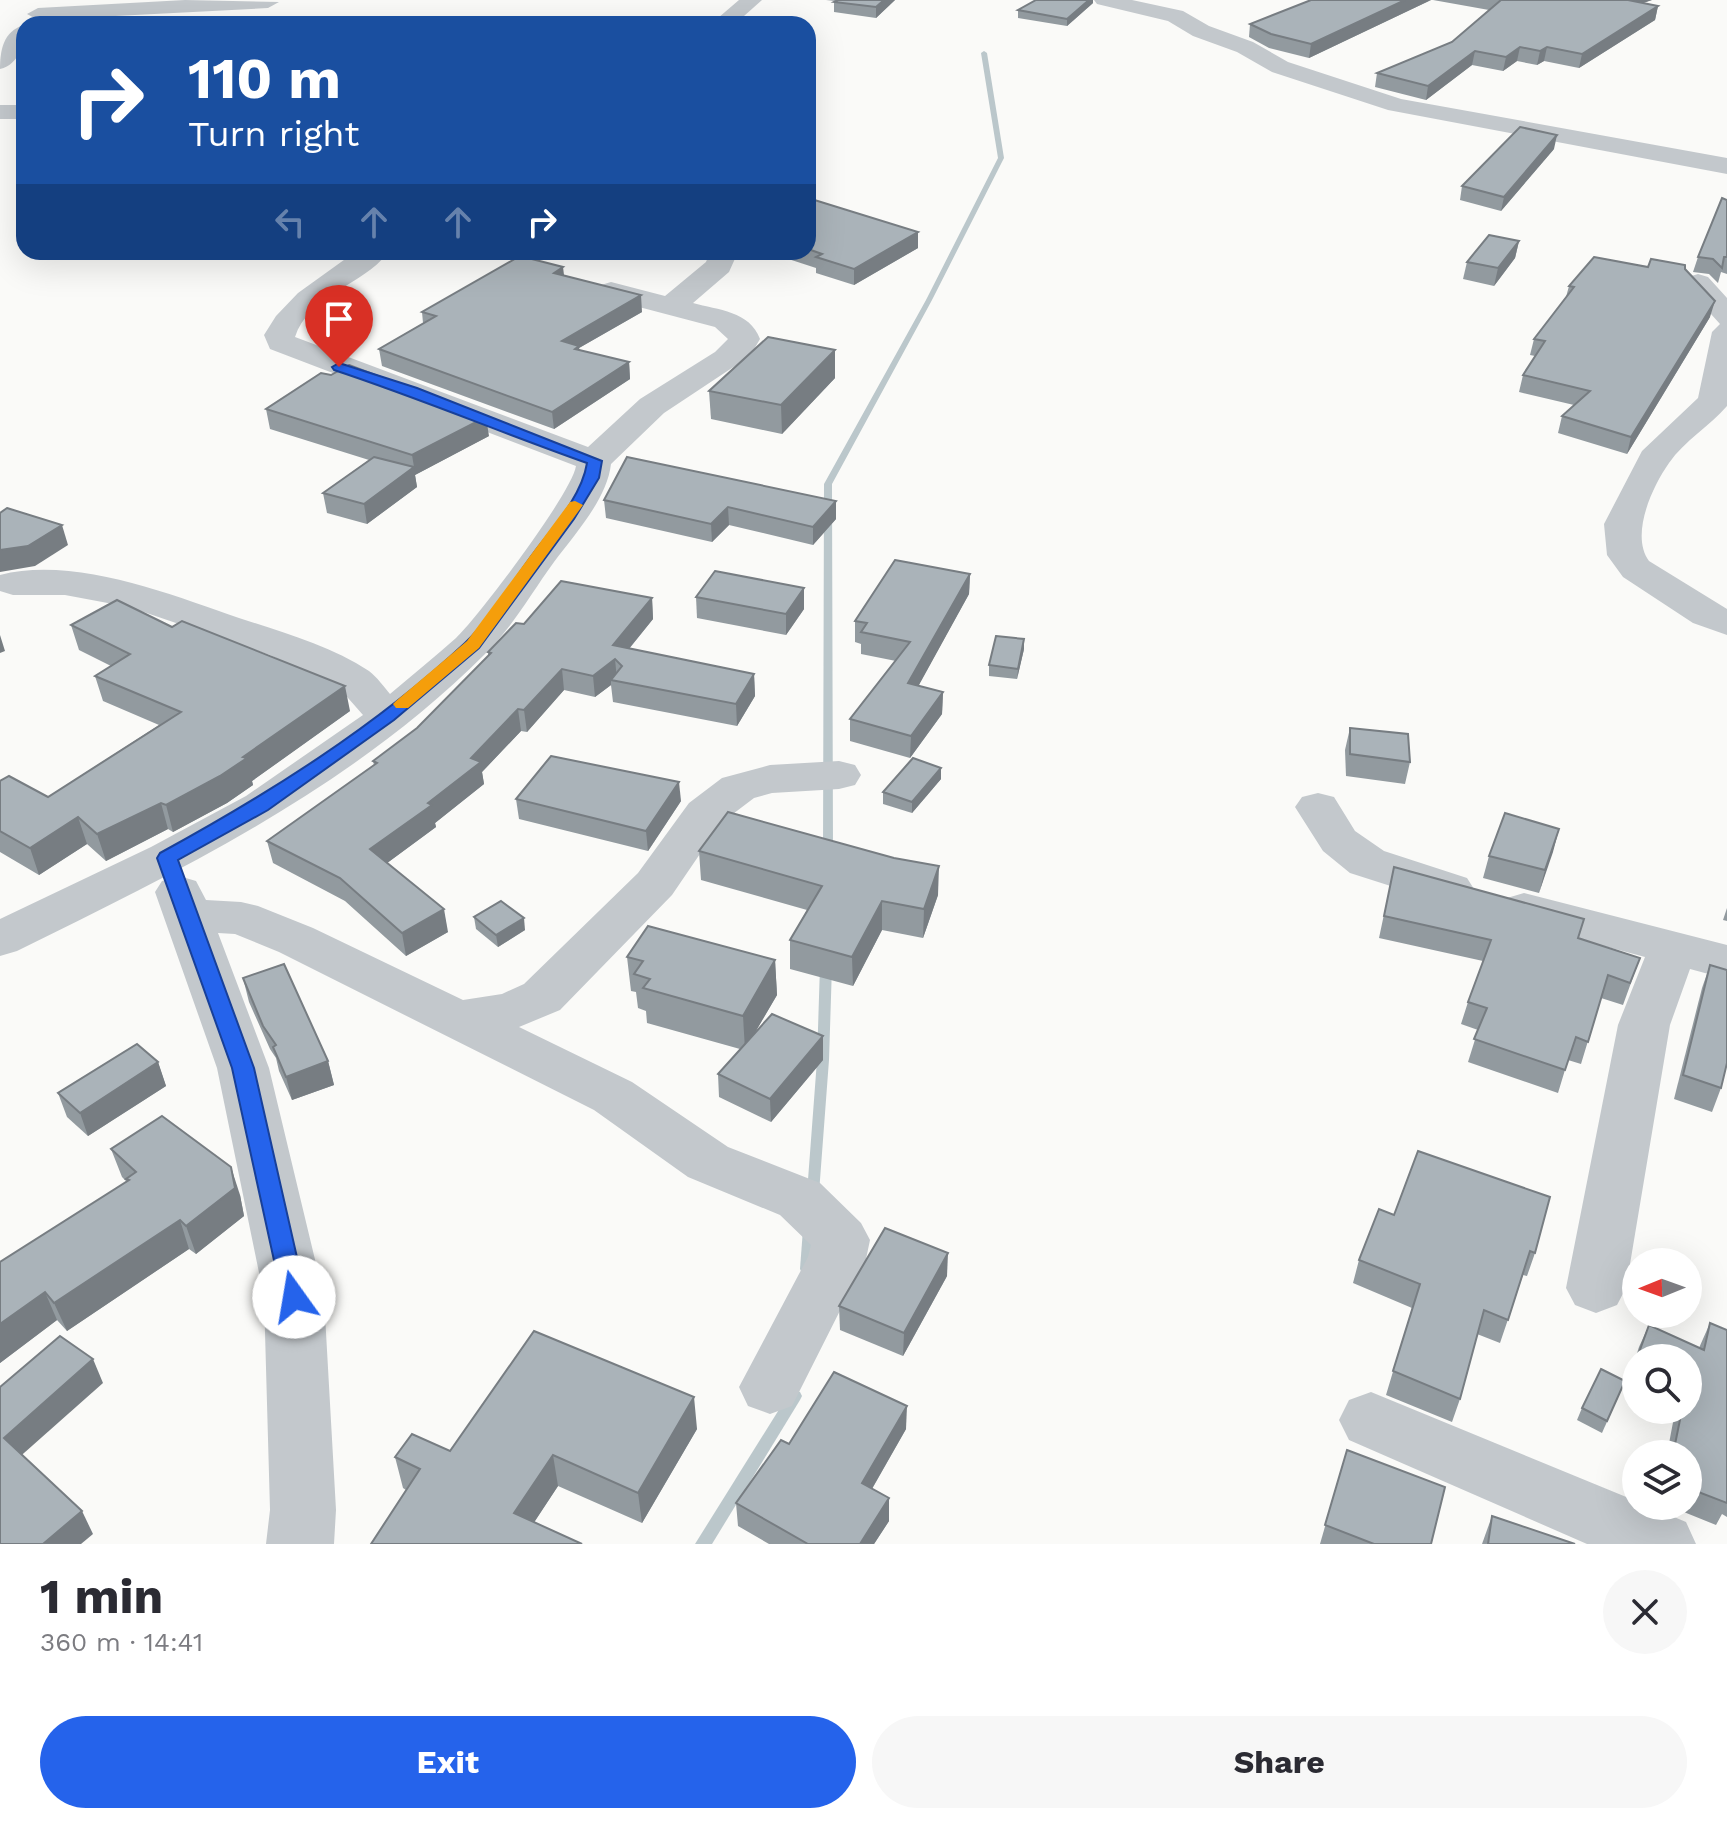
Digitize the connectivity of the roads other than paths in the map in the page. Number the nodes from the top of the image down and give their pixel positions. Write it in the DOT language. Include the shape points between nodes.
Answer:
graph roads {
  1 [pos="752,0"];
  2 [pos="1104,0"];
  3 [pos="269,1"];
  4 [pos="50,16"];
  5 [pos="732,16"];
  6 [pos="16,43"];
  7 [pos="0,64"];
  8 [pos="1727,166"];
  9 [pos="363,260"];
  10 [pos="721,260"];
  11 [pos="1698,283"];
  12 [pos="611,291"];
  13 [pos="671,306"];
  14 [pos="1727,317"];
  15 [pos="1727,332"];
  16 [pos="594,461"];
  17 [pos="13,583"];
  18 [pos="1727,623"];
  19 [pos="388,717"];
  20 [pos="839,775"];
  21 [pos="1318,807"];
  22 [pos="167,858"];
  23 [pos="188,916"];
  24 [pos="0,939"];
  25 [pos="1673,948"];
  26 [pos="1727,962"];
  27 [pos="456,1020"];
  28 [pos="1596,1288"];
  29 [pos="770,1387"];
  30 [pos="1371,1420"];
  31 [pos="300,1544"];
  32 [pos="1662,1544"];
  1 -- 5 [label="street"];
  2 -- 8 [label="street" via="1175,16 1280,67 1397,105"];
  3 -- 4 [label="street"];
  6 -- 7 [label="street"];
  9 -- 16 [label="street" via="286,321 281,342 314,359"];
  10 -- 13 [label="street"];
  11 -- 14 [label="street"];
  12 -- 13 [label="street"];
  13 -- 16 [label="street" via="726,321 741,330 744,339 739,349 652,406"];
  15 -- 18 [label="street" via="1714,401 1654,458 1622,524 1626,555 1636,569"];
  16 -- 19 [label="street" via="592,478 567,519 473,644"];
  17 -- 19 [label="street" via="65,583 138,597 284,646 356,681"];
  19 -- 22 [label="street" via="262,806"];
  20 -- 27 [label="street" via="770,779 738,788 705,813 655,884 542,997 512,1011"];
  21 -- 25 [label="street" via="1339,841 1367,862"];
  22 -- 23 [label="street"];
  22 -- 24 [label="street"];
  23 -- 27 [label="street" via="241,918"];
  23 -- 31 [label="street" via="243,1068 294,1297"];
  25 -- 26 [label="street"];
  25 -- 28 [label="street" via="1644,1025"];
  27 -- 29 [label="street" via="613,1096 708,1162 800,1199 827,1223 841,1240 837,1259"];
  30 -- 32 [label="street"];
}
